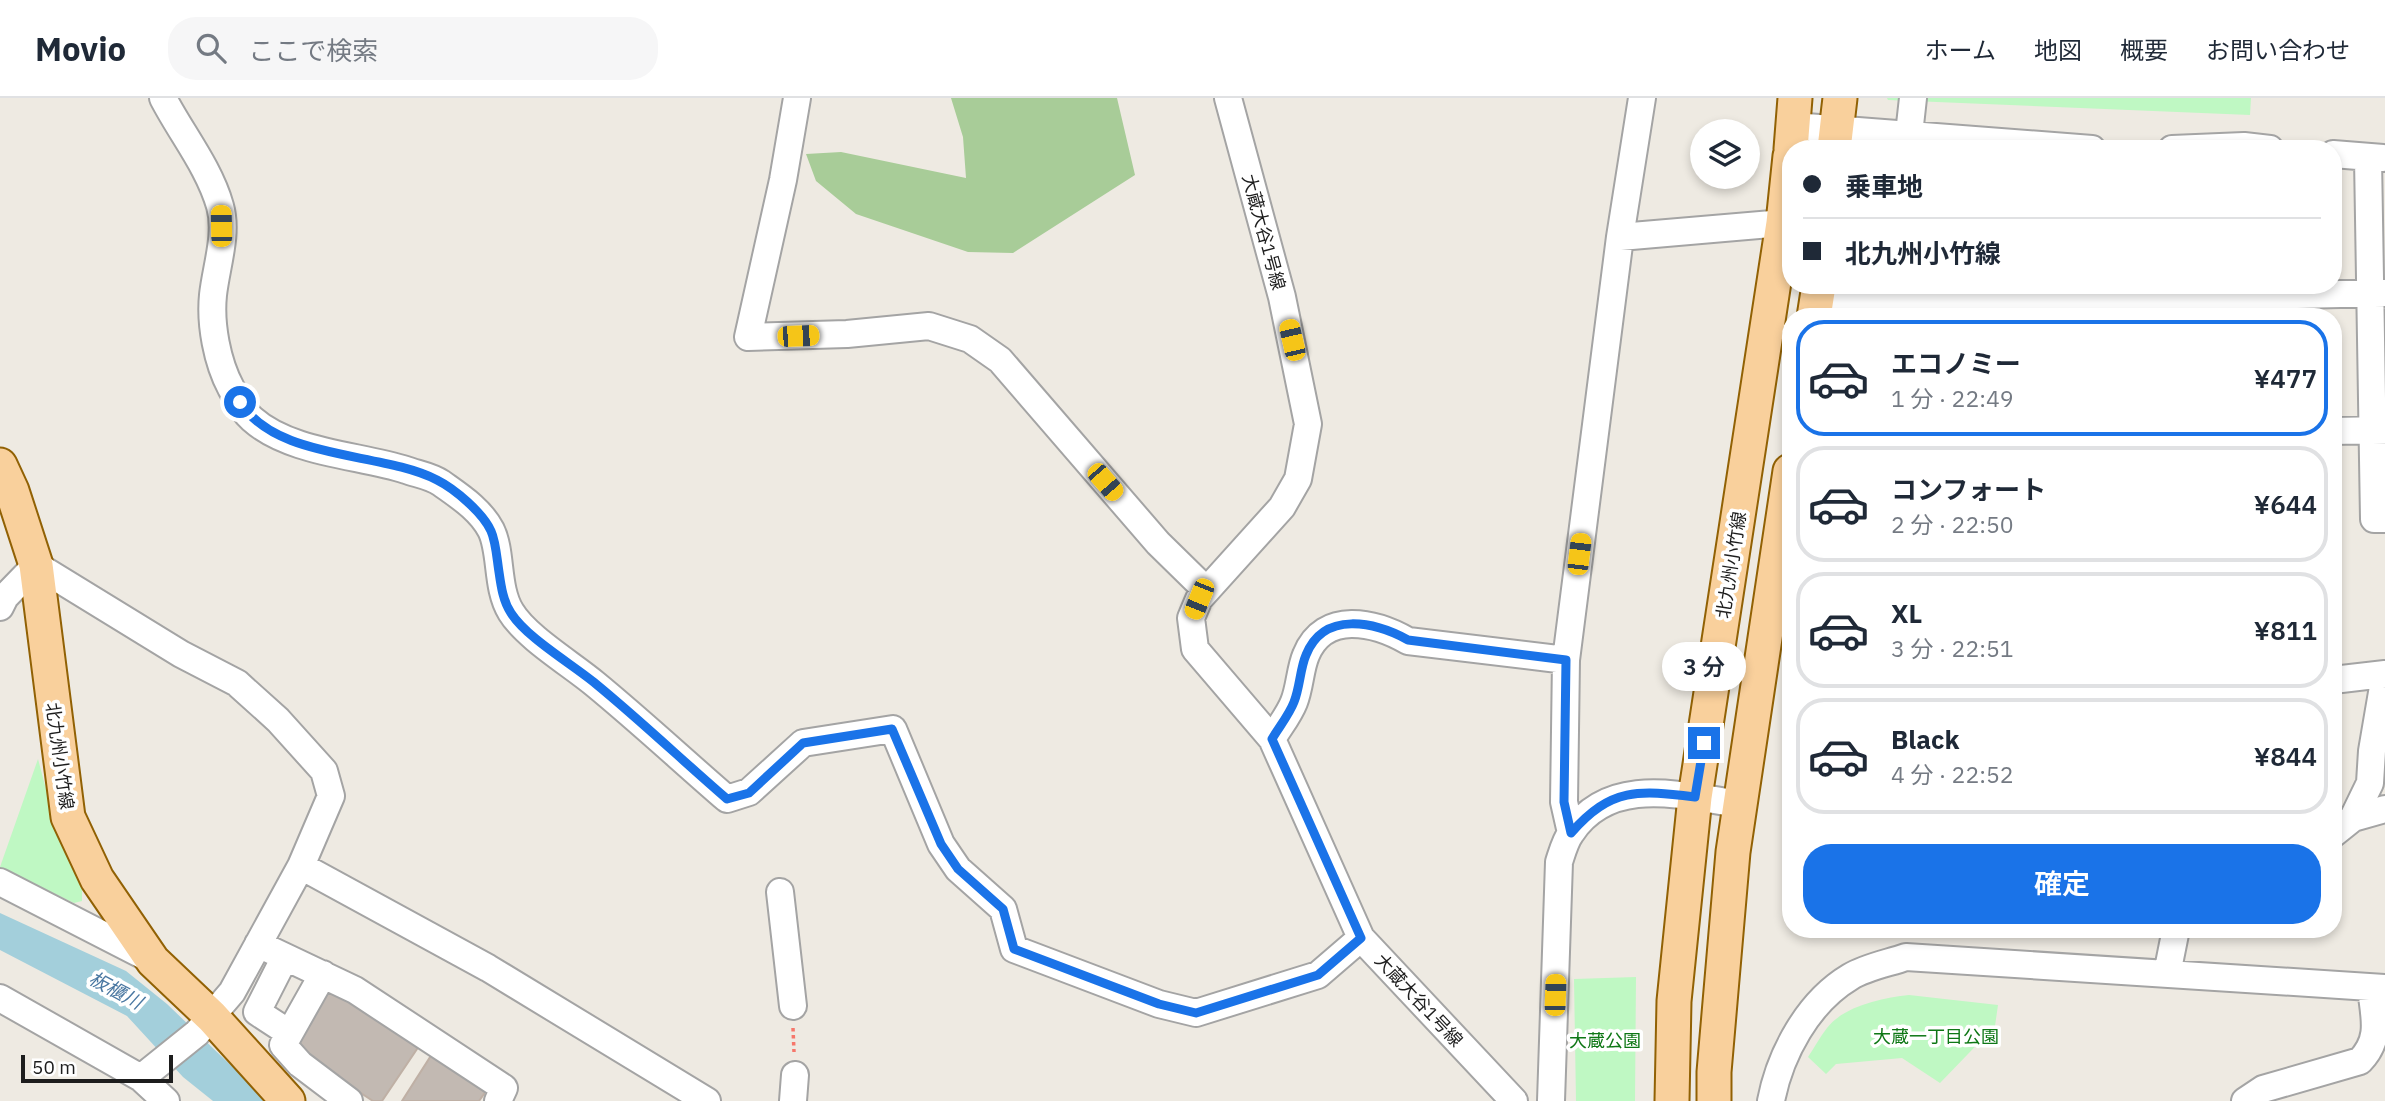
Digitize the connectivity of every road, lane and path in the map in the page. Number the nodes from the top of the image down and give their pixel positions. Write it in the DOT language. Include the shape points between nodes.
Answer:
graph roads {
  1 [pos="163,98"];
  2 [pos="797,98"];
  3 [pos="1228,98"];
  4 [pos="1642,98"];
  5 [pos="1913,98"];
  6 [pos="1837,125"];
  7 [pos="1793,132"];
  8 [pos="1909,134"];
  9 [pos="1982,140"];
  10 [pos="2342,155"];
  11 [pos="2376,158"];
  12 [pos="1782,223"];
  13 [pos="1782,230"];
  14 [pos="1620,237"];
  15 [pos="2378,293"];
  16 [pos="1817,300"];
  17 [pos="2114,300"];
  18 [pos="2244,300"];
  19 [pos="2379,430"];
  20 [pos="2342,431"];
  21 [pos="4,484"];
  22 [pos="2385,519"];
  23 [pos="1782,524"];
  24 [pos="36,565"];
  25 [pos="1206,590"];
  26 [pos="0,607"];
  27 [pos="1566,660"];
  28 [pos="2385,675"];
  29 [pos="2342,679"];
  30 [pos="1272,739"];
  31 [pos="1695,797"];
  32 [pos="1740,804"];
  33 [pos="2385,809"];
  34 [pos="2343,826"];
  35 [pos="1571,833"];
  36 [pos="301,866"];
  37 [pos="0,882"];
  38 [pos="780,892"];
  39 [pos="1361,938"];
  40 [pos="2174,938"];
  41 [pos="258,944"];
  42 [pos="285,957"];
  43 [pos="153,961"];
  44 [pos="323,974"];
  45 [pos="2167,974"];
  46 [pos="2378,988"];
  47 [pos="0,998"];
  48 [pos="793,1006"];
  49 [pos="205,1025"];
  50 [pos="289,1033"];
  51 [pos="141,1078"];
  52 [pos="794,1088"];
  53 [pos="502,1096"];
  54 [pos="166,1101"];
  55 [pos="288,1101"];
  56 [pos="349,1101"];
  57 [pos="707,1101"];
  58 [pos="1514,1101"];
  59 [pos="1551,1101"];
  60 [pos="1672,1101"];
  61 [pos="1714,1101"];
  62 [pos="1770,1101"];
  63 [pos="2245,1101"];
  1 -- 39 [label="street" via="220,207 221,245 212,298 215,338 231,387 250,418 293,441 437,480 473,507 491,531 511,613 727,799 749,793 803,743 892,729 941,844 958,869 1003,909 1014,949 1159,1004 1196,1013 1318,975"];
  2 -- 25 [label="street" via="748,337 929,326 971,338 1000,360 1158,543"];
  3 -- 25 [label="street, 大蔵大谷1号線" via="1282,297 1308,424 1298,479 1282,507"];
  4 -- 14 [label="street"];
  5 -- 8 [label="street"];
  6 -- 7 [label="street"];
  6 -- 8 [label="street"];
  8 -- 9 [label="street"];
  10 -- 11 [label="street"];
  11 -- 15 [label="street"];
  12 -- 14 [label="street"];
  13 -- 31 [label="main road, 北九州小竹線"];
  14 -- 27 [label="street"];
  15 -- 18 [label="street"];
  15 -- 19 [label="street"];
  16 -- 17 [label="street"];
  17 -- 18 [label="street"];
  19 -- 20 [label="street"];
  19 -- 22 [label="street" via="2374,519"];
  21 -- 24 [label="main road, 北九州小竹線"];
  23 -- 32 [label="main road"];
  24 -- 26 [label="street"];
  24 -- 36 [label="street" via="237,683 324,771 331,796"];
  24 -- 43 [label="main road, 北九州小竹線" via="68,817 97,879"];
  25 -- 30 [label="street, 大蔵大谷1号線" via="1191,618 1195,649"];
  27 -- 30 [label="street" via="1408,640 1359,622 1335,625 1315,638 1305,656 1294,702"];
  27 -- 35 [label="street" via="1564,802"];
  28 -- 29 [label="street"];
  28 -- 34 [label="street" via="2370,783"];
  30 -- 39 [label="street, 大蔵大谷1号線"];
  31 -- 32 [label="street"];
  31 -- 35 [label="street" via="1652,792 1617,796 1587,815"];
  31 -- 60 [label="main road, 北九州小竹線" via="1674,1001"];
  32 -- 61 [label="main road"];
  33 -- 34 [label="street"];
  35 -- 59 [label="street" via="1559,862"];
  36 -- 41 [label="street"];
  36 -- 57 [label="street" via="488,968"];
  37 -- 43 [label="street"];
  38 -- 48 [label="street"];
  39 -- 58 [label="street, 大蔵大谷1号線"];
  40 -- 45 [label="street"];
  41 -- 42 [label="street"];
  41 -- 49 [label="street" via="232,992"];
  42 -- 44 [label="street"];
  42 -- 50 [label="street" via="257,1012"];
  43 -- 49 [label="main road, 北九州小竹線"];
  44 -- 50 [label="street"];
  44 -- 53 [label="street" via="355,989"];
  45 -- 46 [label="street"];
  45 -- 62 [label="street" via="1906,957 1851,976 1818,1002 1794,1038"];
  46 -- 63 [label="street" via="2376,1036 2360,1061 2263,1089"];
  47 -- 51 [label="street"];
  48 -- 52 [label="path"];
  49 -- 51 [label="street"];
  49 -- 55 [label="main road, 北九州小竹線"];
  50 -- 56 [label="street" via="283,1045"];
  51 -- 54 [label="street"];
}
